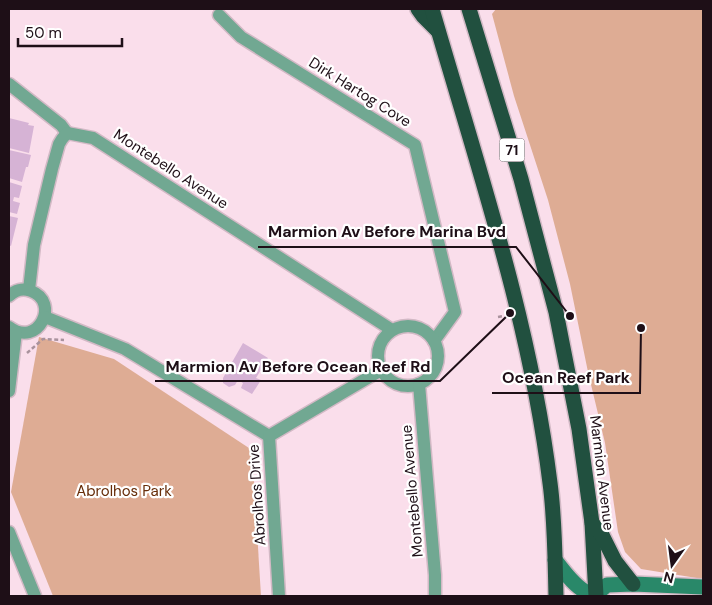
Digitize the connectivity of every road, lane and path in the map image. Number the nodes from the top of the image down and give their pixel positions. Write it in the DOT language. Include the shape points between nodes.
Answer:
graph roads {
  1 [pos="418,9"];
  2 [pos="432,9"];
  3 [pos="468,9"];
  4 [pos="218,15"];
  5 [pos="439,32"];
  6 [pos="9,84"];
  7 [pos="67,133"];
  8 [pos="29,290"];
  9 [pos="9,296"];
  10 [pos="44,317"];
  11 [pos="13,330"];
  12 [pos="392,330"];
  13 [pos="66,340"];
  14 [pos="434,341"];
  15 [pos="14,350"];
  16 [pos="381,370"];
  17 [pos="419,384"];
  18 [pos="9,391"];
  19 [pos="269,436"];
  20 [pos="592,524"];
  21 [pos="9,532"];
  22 [pos="555,560"];
  23 [pos="632,584"];
  24 [pos="703,587"];
  25 [pos="35,596"];
  26 [pos="279,596"];
  27 [pos="435,596"];
  28 [pos="556,596"];
  29 [pos="596,596"];
  1 -- 5 [label="highway"];
  2 -- 5 [label="highway, 71"];
  3 -- 20 [label="highway, Marmion Avenue / 71" via="521,179 552,293 580,429"];
  4 -- 14 [label="street, Dirk Hartog Cove" via="241,38 415,145 455,312"];
  5 -- 22 [label="highway, 71" via="519,314 549,475"];
  6 -- 7 [label="street" via="61,124"];
  7 -- 8 [label="street" via="52,168 34,245"];
  7 -- 12 [label="street, Montebello Avenue" via="93,138"];
  8 -- 9 [label="street" via="16,291"];
  8 -- 10 [label="street" via="42,300"];
  10 -- 11 [label="street" via="34,331 23,333"];
  10 -- 19 [label="street, Abrolhos Drive" via="125,349"];
  11 -- 15 [label="street"];
  12 -- 14 [label="street" via="412,326 422,329"];
  12 -- 16 [label="street" via="378,350"];
  13 -- 15 [label="path" via="43,339 28,353"];
  14 -- 17 [label="street" via="438,351 434,371"];
  15 -- 18 [label="street"];
  16 -- 17 [label="street" via="398,384"];
  16 -- 19 [label="street"];
  17 -- 27 [label="street, Montebello Avenue"];
  19 -- 26 [label="street, Abrolhos Drive"];
  20 -- 23 [label="highway"];
  20 -- 29 [label="highway, Marmion Avenue / 71"];
  21 -- 25 [label="street"];
  22 -- 28 [label="highway, 71"];
  22 -- 29 [label="street" via="577,585"];
  23 -- 24 [label="street"];
  23 -- 29 [label="street" via="607,585"];
}
